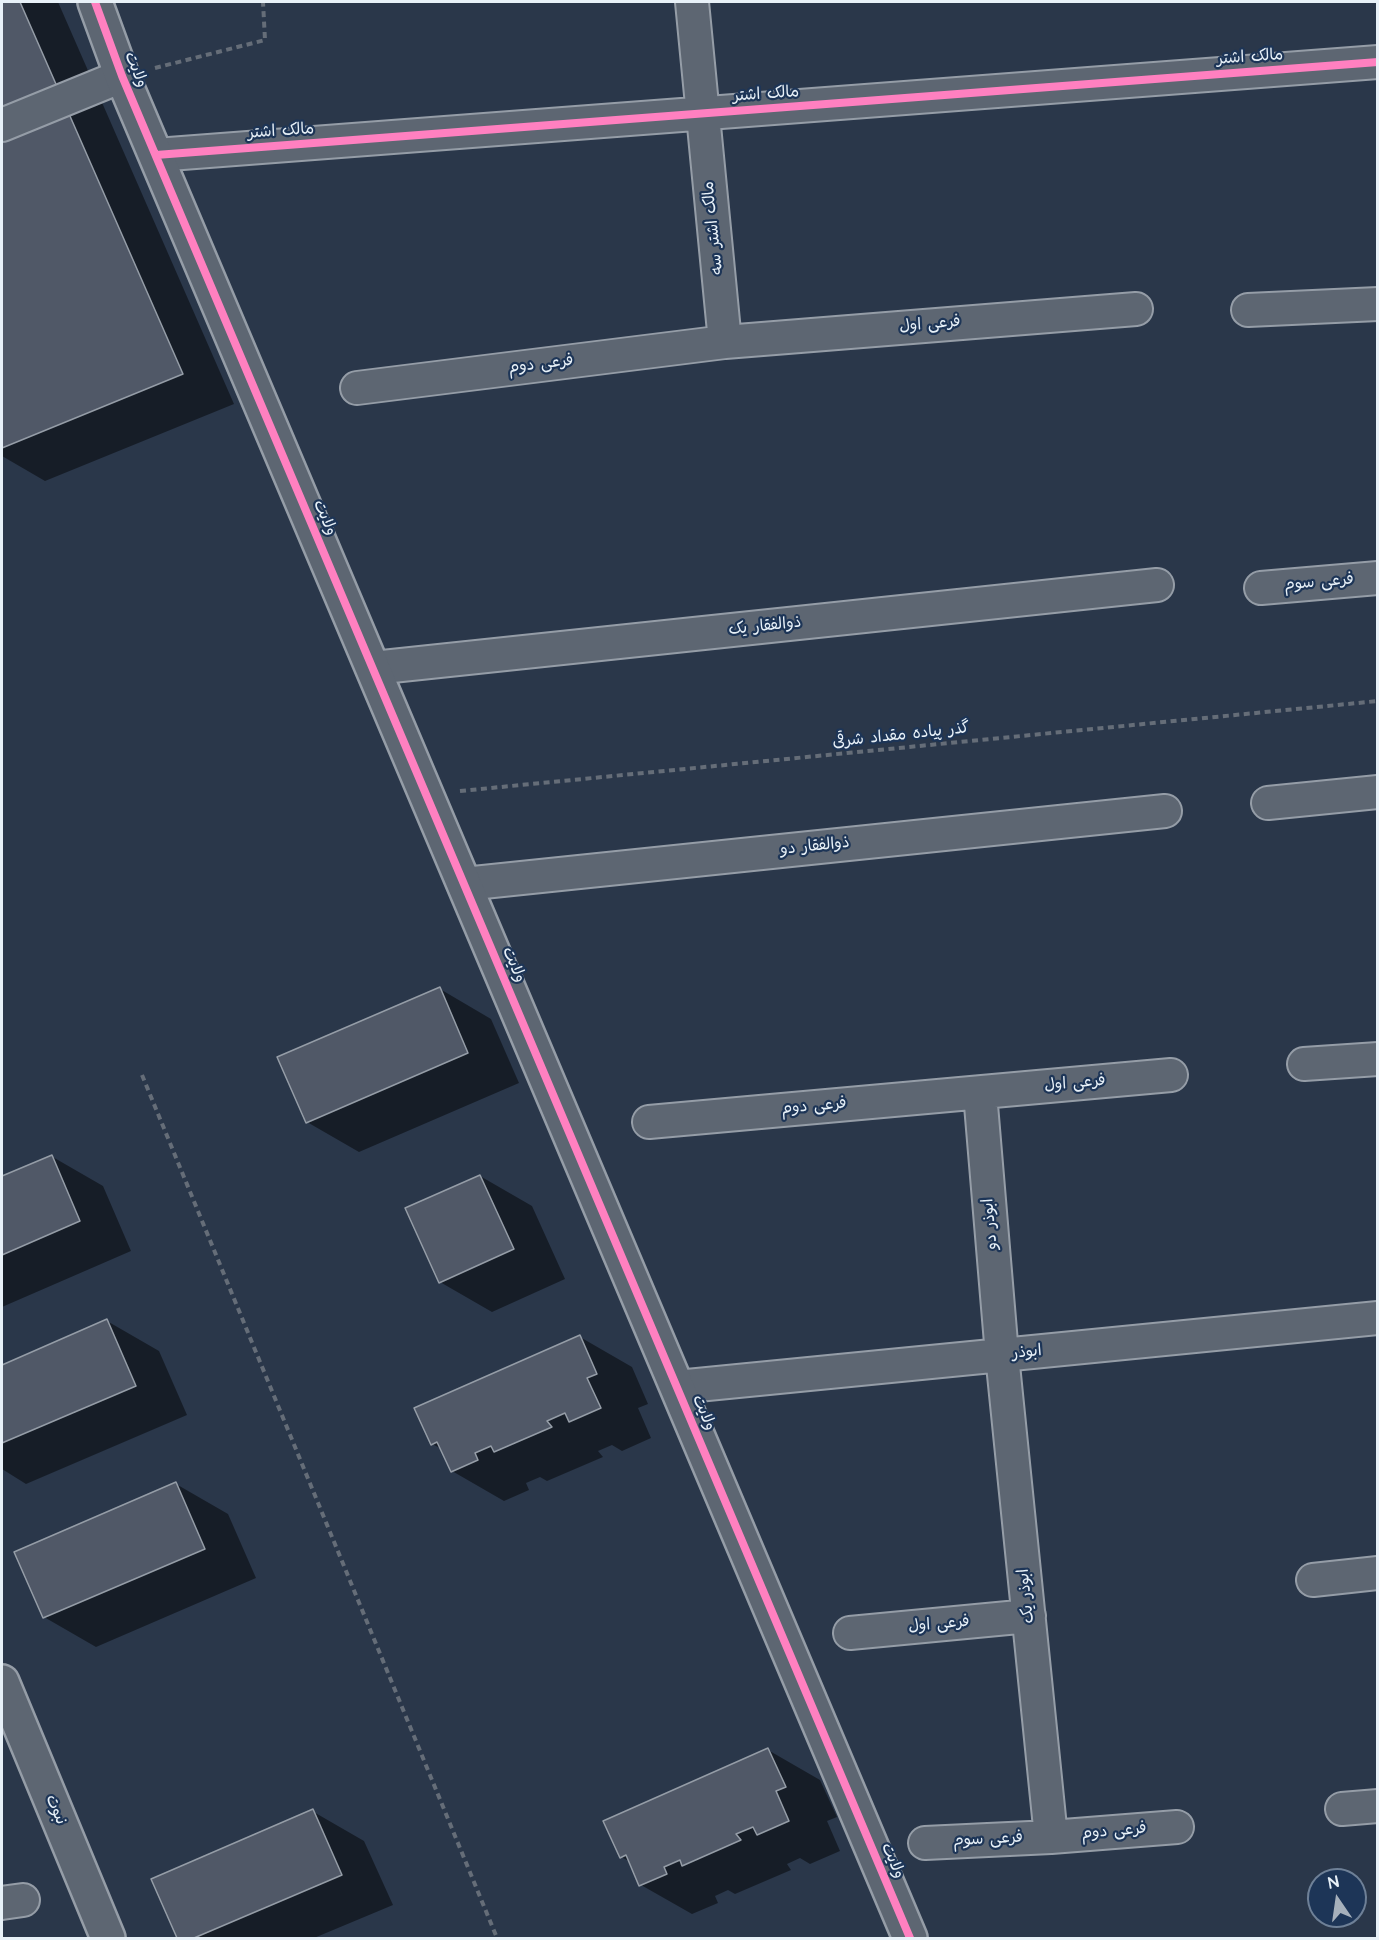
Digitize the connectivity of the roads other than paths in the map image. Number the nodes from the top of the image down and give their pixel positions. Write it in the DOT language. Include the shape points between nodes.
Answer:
graph roads {
  1 [pos="95,2"];
  2 [pos="692,2"];
  3 [pos="1377,62"];
  4 [pos="122,76"];
  5 [pos="702,114"];
  6 [pos="2,125"];
  7 [pos="156,155"];
  8 [pos="1377,304"];
  9 [pos="1136,309"];
  10 [pos="1248,310"];
  11 [pos="725,342"];
  12 [pos="357,388"];
  13 [pos="1377,578"];
  14 [pos="1157,585"];
  15 [pos="1261,588"];
  16 [pos="373,669"];
  17 [pos="1377,792"];
  18 [pos="1268,802"];
  19 [pos="1165,811"];
  20 [pos="464,884"];
  21 [pos="1377,1059"];
  22 [pos="1304,1064"];
  23 [pos="1171,1075"];
  24 [pos="980,1092"];
  25 [pos="649,1122"];
  26 [pos="1377,1318"];
  27 [pos="1002,1355"];
  28 [pos="677,1388"];
  29 [pos="1377,1573"];
  30 [pos="1313,1580"];
  31 [pos="1029,1616"];
  32 [pos="850,1633"];
  33 [pos="2,1682"];
  34 [pos="1377,1806"];
  35 [pos="1342,1809"];
  36 [pos="1177,1827"];
  37 [pos="1051,1837"];
  38 [pos="925,1843"];
  39 [pos="108,1938"];
  40 [pos="910,1938"];
  1 -- 4 [label="street, ولایت"];
  2 -- 5 [label="street, مالک اشتر سه"];
  3 -- 5 [label="street, مالک اشتر"];
  4 -- 6 [label="street"];
  4 -- 7 [label="street, ولایت"];
  5 -- 7 [label="street, مالک اشتر"];
  5 -- 11 [label="street, مالک اشتر سه"];
  7 -- 16 [label="street, ولایت"];
  8 -- 10 [label="street"];
  9 -- 11 [label="street, فرعی اول"];
  11 -- 12 [label="street, فرعی دوم"];
  13 -- 15 [label="street, فرعی سوم"];
  14 -- 16 [label="street, ذوالفقار یک"];
  16 -- 20 [label="street, ولایت"];
  17 -- 18 [label="street"];
  19 -- 20 [label="street, ذوالفقار دو"];
  20 -- 28 [label="street, ولایت"];
  21 -- 22 [label="street"];
  23 -- 24 [label="street, فرعی اول"];
  24 -- 25 [label="street, فرعی دوم"];
  24 -- 27 [label="street, ابوذر دو"];
  26 -- 27 [label="street, ابوذر"];
  27 -- 28 [label="street, ابوذر"];
  27 -- 31 [label="street, ابوذر یک"];
  28 -- 40 [label="street, ولایت"];
  29 -- 30 [label="street"];
  31 -- 32 [label="street, فرعی اول"];
  31 -- 37 [label="street, ابوذر یک"];
  33 -- 39 [label="street, نبوت"];
  34 -- 35 [label="street"];
  36 -- 37 [label="street, فرعی دوم"];
  37 -- 38 [label="street, فرعی سوم"];
}
